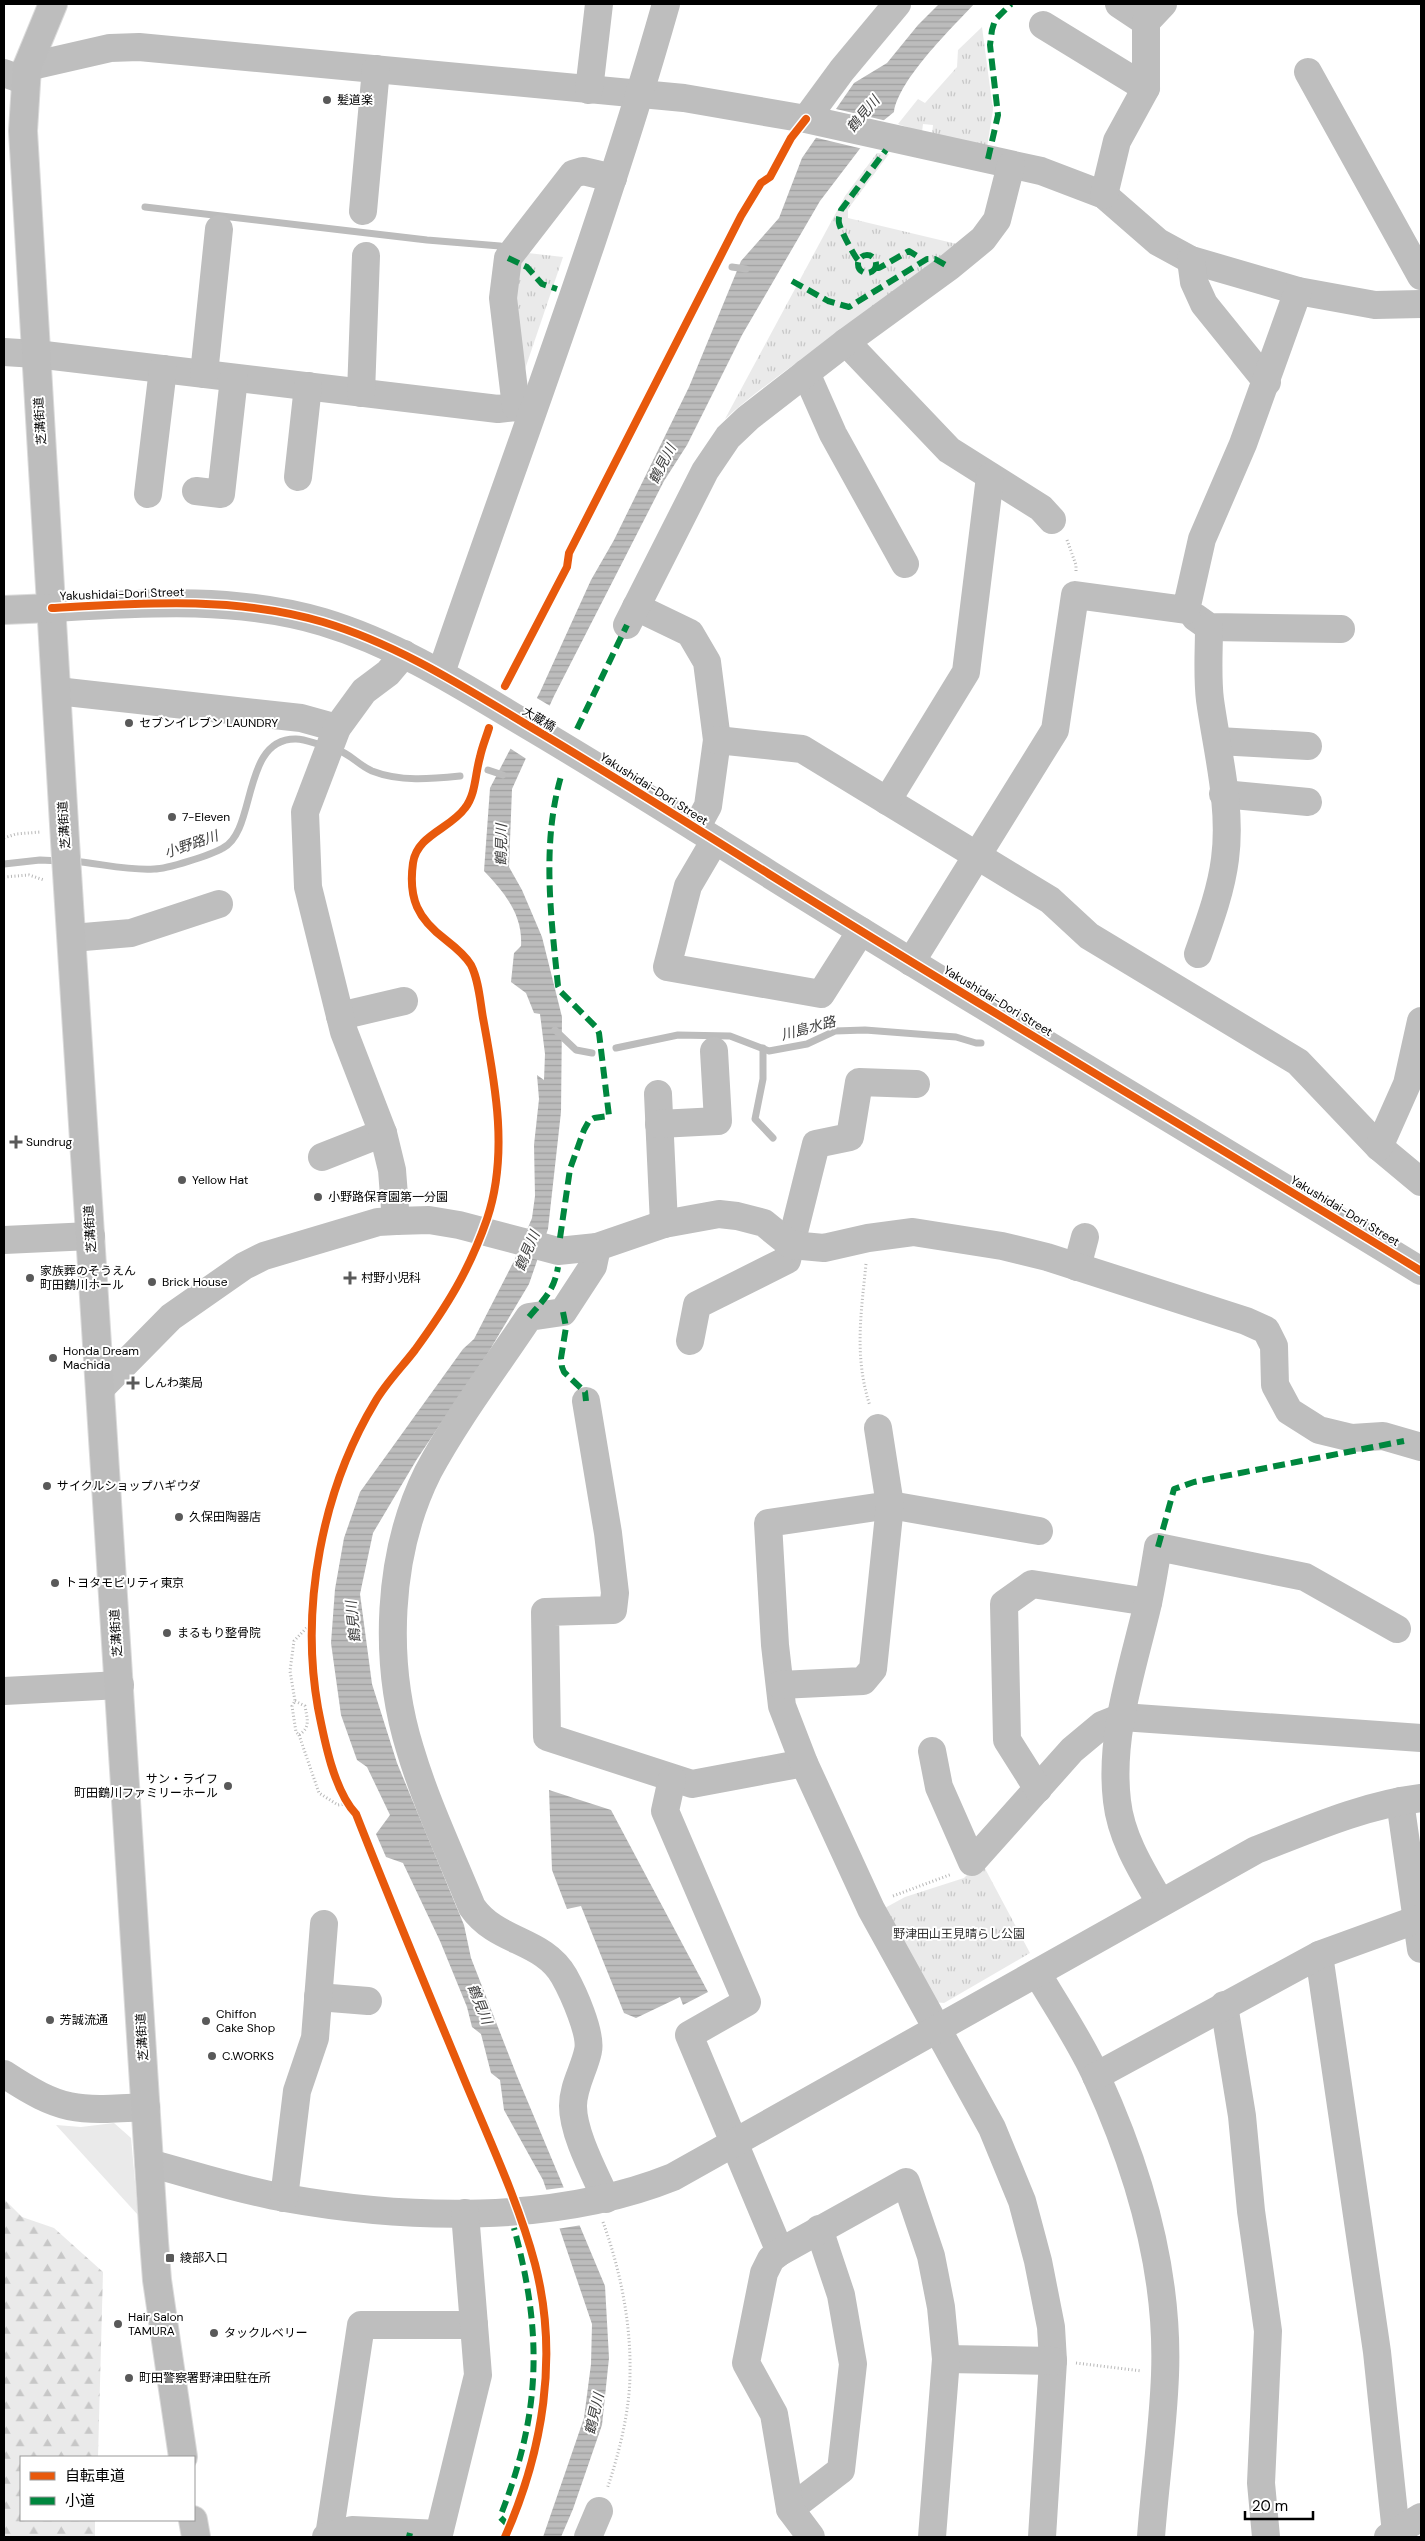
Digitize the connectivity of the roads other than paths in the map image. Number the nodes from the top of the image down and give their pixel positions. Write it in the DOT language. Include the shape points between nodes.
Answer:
graph roads {
  1 [pos="53,4"];
  2 [pos="599,4"];
  3 [pos="666,4"];
  4 [pos="897,4"];
  5 [pos="1119,4"];
  6 [pos="1154,13"];
  7 [pos="1043,25"];
  8 [pos="376,69"];
  9 [pos="1308,72"];
  10 [pos="17,73"];
  11 [pos="1146,88"];
  12 [pos="589,90"];
  13 [pos="641,94"];
  14 [pos="4,105"];
  15 [pos="810,120"];
  16 [pos="1011,165"];
  17 [pos="613,178"];
  18 [pos="1104,195"];
  19 [pos="363,211"];
  20 [pos="219,229"];
  21 [pos="366,256"];
  22 [pos="1191,260"];
  23 [pos="1421,276"];
  24 [pos="1298,291"];
  25 [pos="1421,304"];
  26 [pos="846,342"];
  27 [pos="4,352"];
  28 [pos="36,354"];
  29 [pos="163,369"];
  30 [pos="806,373"];
  31 [pos="204,374"];
  32 [pos="234,378"];
  33 [pos="1267,382"];
  34 [pos="308,386"];
  35 [pos="361,393"];
  36 [pos="524,409"];
  37 [pos="298,477"];
  38 [pos="990,477"];
  39 [pos="196,491"];
  40 [pos="148,494"];
  41 [pos="1052,520"];
  42 [pos="905,564"];
  43 [pos="52,608"];
  44 [pos="4,610"];
  45 [pos="1186,610"];
  46 [pos="1209,627"];
  47 [pos="1341,630"];
  48 [pos="404,654"];
  49 [pos="441,674"];
  50 [pos="57,692"];
  51 [pos="501,709"];
  52 [pos="335,735"];
  53 [pos="717,740"];
  54 [pos="1218,741"];
  55 [pos="1308,746"];
  56 [pos="566,748"];
  57 [pos="1223,794"];
  58 [pos="887,801"];
  59 [pos="1308,802"];
  60 [pos="705,834"];
  61 [pos="978,856"];
  62 [pos="219,904"];
  63 [pos="861,931"];
  64 [pos="72,938"];
  65 [pos="1198,954"];
  66 [pos="911,962"];
  67 [pos="404,1000"];
  68 [pos="340,1016"];
  69 [pos="1421,1021"];
  70 [pos="714,1051"];
  71 [pos="916,1084"];
  72 [pos="658,1094"];
  73 [pos="659,1124"];
  74 [pos="383,1133"];
  75 [pos="1379,1147"];
  76 [pos="322,1157"];
  77 [pos="1421,1182"];
  78 [pos="396,1220"];
  79 [pos="664,1224"];
  80 [pos="91,1236"];
  81 [pos="1084,1237"];
  82 [pos="4,1240"];
  83 [pos="792,1245"];
  84 [pos="597,1247"];
  85 [pos="1077,1267"];
  86 [pos="1421,1271"];
  87 [pos="690,1341"];
  88 [pos="100,1388"];
  89 [pos="586,1401"];
  90 [pos="878,1428"];
  91 [pos="1421,1445"];
  92 [pos="890,1505"];
  93 [pos="1038,1531"];
  94 [pos="1148,1602"];
  95 [pos="1397,1629"];
  96 [pos="120,1685"];
  97 [pos="780,1685"];
  98 [pos="4,1691"];
  99 [pos="1122,1717"];
  100 [pos="1421,1738"];
  101 [pos="932,1751"];
  102 [pos="804,1762"];
  103 [pos="672,1779"];
  104 [pos="1038,1789"];
  105 [pos="1411,1799"];
  106 [pos="1160,1902"];
  107 [pos="1419,1919"];
  108 [pos="324,1924"];
  109 [pos="1421,1949"];
  110 [pos="1319,1955"];
  111 [pos="1038,1972"];
  112 [pos="318,1997"];
  113 [pos="368,2001"];
  114 [pos="1224,2005"];
  115 [pos="937,2030"];
  116 [pos="4,2074"];
  117 [pos="1096,2076"];
  118 [pos="146,2107"];
  119 [pos="733,2144"];
  120 [pos="149,2163"];
  121 [pos="284,2198"];
  122 [pos="598,2207"];
  123 [pos="465,2213"];
  124 [pos="820,2229"];
  125 [pos="780,2252"];
  126 [pos="474,2325"];
  127 [pos="946,2359"];
  128 [pos="1053,2361"];
  129 [pos="183,2456"];
  130 [pos="790,2509"];
  131 [pos="599,2511"];
  132 [pos="1421,2517"];
  133 [pos="193,2521"];
  134 [pos="1392,2535"];
  135 [pos="196,2537"];
  136 [pos="328,2537"];
  137 [pos="588,2537"];
  138 [pos="811,2537"];
  139 [pos="932,2537"];
  140 [pos="1042,2537"];
  141 [pos="1151,2537"];
  142 [pos="1266,2537"];
  1 -- 10 [label="main road, 芝溝街道"];
  2 -- 12 [label="street"];
  3 -- 13 [label="street"];
  4 -- 15 [label="street" via="842,70"];
  5 -- 6 [label="street"];
  6 -- 11 [label="street"];
  7 -- 11 [label="street"];
  8 -- 10 [label="street" via="139,47 110,48"];
  8 -- 12 [label="street"];
  8 -- 19 [label="street"];
  9 -- 23 [label="street"];
  10 -- 14 [label="main road"];
  10 -- 28 [label="main road, 芝溝街道"];
  11 -- 18 [label="street" via="1117,141"];
  12 -- 13 [label="street"];
  13 -- 15 [label="street" via="684,98"];
  13 -- 17 [label="street"];
  15 -- 16 [label="street"];
  16 -- 18 [label="street" via="1067,179"];
  16 -- 26 [label="street" via="997,220 983,239"];
  17 -- 36 [label="street"];
  17 -- 36 [label="street" via="582,172 573,174 508,258 502,298"];
  18 -- 22 [label="street" via="1158,242"];
  20 -- 31 [label="street"];
  21 -- 35 [label="street"];
  22 -- 24 [label="street"];
  22 -- 33 [label="street" via="1194,282 1204,304"];
  24 -- 25 [label="street" via="1375,305"];
  24 -- 33 [label="street"];
  26 -- 30 [label="street"];
  26 -- 38 [label="street" via="949,450"];
  27 -- 28 [label="street"];
  28 -- 29 [label="street"];
  28 -- 43 [label="main road, 芝溝街道"];
  29 -- 31 [label="street"];
  29 -- 40 [label="street"];
  30 -- 42 [label="street" via="833,434"];
  30 -- 53 [label="street" via="728,437 705,471 632,616 690,633 707,662"];
  31 -- 32 [label="street"];
  32 -- 34 [label="street"];
  32 -- 39 [label="street" via="221,494"];
  33 -- 45 [label="street" via="1202,539"];
  34 -- 35 [label="street"];
  34 -- 37 [label="street"];
  35 -- 36 [label="street" via="498,409"];
  36 -- 49 [label="street"];
  38 -- 41 [label="street" via="1041,508"];
  38 -- 58 [label="street" via="966,672"];
  43 -- 44 [label="main road"];
  43 -- 48 [label="street, Yakushidai-Dori Street" via="147,603 245,607 319,621 370,638"];
  43 -- 50 [label="main road, 芝溝街道"];
  45 -- 46 [label="street"];
  45 -- 61 [label="street" via="1074,595 1055,730"];
  46 -- 47 [label="street"];
  46 -- 54 [label="street" via="1210,698"];
  48 -- 49 [label="street, Yakushidai-Dori Street"];
  48 -- 52 [label="street" via="388,673 364,691"];
  49 -- 51 [label="street, Yakushidai-Dori Street"];
  50 -- 52 [label="street" via="301,718"];
  50 -- 64 [label="main road, 芝溝街道" via="57,836 60,880"];
  51 -- 56 [label="street, 大蔵橋"];
  52 -- 68 [label="street" via="305,812 305,857 308,887"];
  53 -- 58 [label="street" via="802,749"];
  53 -- 60 [label="street"];
  54 -- 55 [label="street"];
  54 -- 57 [label="street"];
  56 -- 60 [label="street, Yakushidai-Dori Street"];
  57 -- 59 [label="street"];
  57 -- 65 [label="street" via="1227,826 1225,859 1213,912"];
  58 -- 61 [label="street"];
  60 -- 63 [label="street, Yakushidai-Dori Street"];
  60 -- 63 [label="street" via="667,968 821,994"];
  61 -- 66 [label="street"];
  61 -- 75 [label="street" via="1050,900 1090,936 1298,1062"];
  62 -- 64 [label="street" via="131,933"];
  63 -- 66 [label="street, Yakushidai-Dori Street"];
  64 -- 80 [label="main road, 芝溝街道"];
  66 -- 86 [label="street, Yakushidai-Dori Street"];
  67 -- 68 [label="street"];
  68 -- 74 [label="street"];
  69 -- 75 [label="street" via="1408,1084"];
  70 -- 73 [label="street" via="718,1121"];
  71 -- 83 [label="street" via="859,1082 850,1137 816,1144"];
  72 -- 73 [label="street"];
  73 -- 79 [label="street"];
  74 -- 76 [label="street"];
  74 -- 78 [label="street" via="392,1170"];
  75 -- 77 [label="street"];
  78 -- 84 [label="street" via="428,1220 548,1250 578,1251"];
  78 -- 88 [label="street" via="378,1222 273,1253 244,1266 171,1317"];
  79 -- 83 [label="street" via="701,1216 737,1216 764,1223"];
  79 -- 84 [label="street"];
  80 -- 82 [label="street"];
  80 -- 88 [label="main road, 芝溝街道"];
  81 -- 85 [label="street"];
  83 -- 85 [label="street" via="824,1248 913,1232 1002,1246"];
  83 -- 87 [label="street" via="788,1260 697,1305"];
  84 -- 122 [label="street" via="593,1266 563,1312 529,1317 452,1431 428,1474 400,1554 394,1633 400,1712 410,1749 472,1907 489,1926 542,1951 555,1962 565,1977 588,2034 589,2049 576,2086 573,2106"];
  85 -- 91 [label="street" via="1266,1330 1274,1346 1275,1385 1290,1411 1319,1430 1352,1438 1383,1436"];
  88 -- 96 [label="main road, 芝溝街道"];
  89 -- 103 [label="street" via="608,1533 613,1610 545,1612 547,1737"];
  90 -- 92 [label="street"];
  92 -- 93 [label="street"];
  92 -- 97 [label="street" via="873,1669 863,1681"];
  92 -- 97 [label="street" via="768,1523"];
  94 -- 95 [label="street" via="1158,1547 1305,1577"];
  94 -- 99 [label="street"];
  94 -- 104 [label="street" via="1032,1584 1004,1604 1007,1740"];
  96 -- 98 [label="street"];
  96 -- 118 [label="main road, 芝溝街道"];
  97 -- 102 [label="street" via="782,1706"];
  99 -- 100 [label="street"];
  99 -- 104 [label="street" via="1102,1725 1072,1750"];
  99 -- 106 [label="street" via="1116,1758 1117,1802 1129,1845"];
  101 -- 104 [label="street" via="939,1787 972,1862"];
  102 -- 103 [label="street" via="692,1784"];
  102 -- 115 [label="street" via="870,1909"];
  103 -- 119 [label="street" via="665,1812 747,2002 689,2035"];
  105 -- 106 [label="street" via="1331,1821 1256,1850"];
  105 -- 107 [label="street"];
  106 -- 111 [label="street"];
  107 -- 109 [label="street"];
  107 -- 110 [label="street"];
  108 -- 112 [label="street"];
  110 -- 114 [label="street"];
  110 -- 134 [label="street" via="1378,2352"];
  111 -- 115 [label="street"];
  111 -- 117 [label="street"];
  112 -- 113 [label="street"];
  112 -- 121 [label="street" via="314,2038 296,2091"];
  114 -- 117 [label="street"];
  114 -- 142 [label="street" via="1242,2116 1268,2331 1261,2483"];
  115 -- 119 [label="street"];
  115 -- 128 [label="street" via="992,2128 1022,2201 1040,2270 1051,2327"];
  116 -- 118 [label="street" via="48,2101 71,2108"];
  117 -- 141 [label="street" via="1138,2185 1153,2245 1162,2305 1165,2374"];
  118 -- 120 [label="main road, 芝溝街道"];
  119 -- 122 [label="street" via="673,2177"];
  119 -- 125 [label="street"];
  120 -- 121 [label="street"];
  120 -- 129 [label="main road, 芝溝街道" via="157,2280"];
  121 -- 123 [label="street" via="370,2208"];
  122 -- 123 [label="street"];
  123 -- 126 [label="street"];
  124 -- 125 [label="street"];
  124 -- 127 [label="street" via="906,2182 932,2256"];
  124 -- 130 [label="street" via="840,2295 852,2374 841,2470"];
  125 -- 130 [label="street" via="771,2259 764,2273 746,2363 774,2414"];
  126 -- 136 [label="street" via="478,2376 439,2534 352,2530"];
  126 -- 136 [label="street" via="361,2325"];
  127 -- 128 [label="street"];
  127 -- 139 [label="street"];
  128 -- 140 [label="street"];
  130 -- 138 [label="street"];
  131 -- 137 [label="street"];
  132 -- 134 [label="street"];
  133 -- 135 [label="main road"];
}
